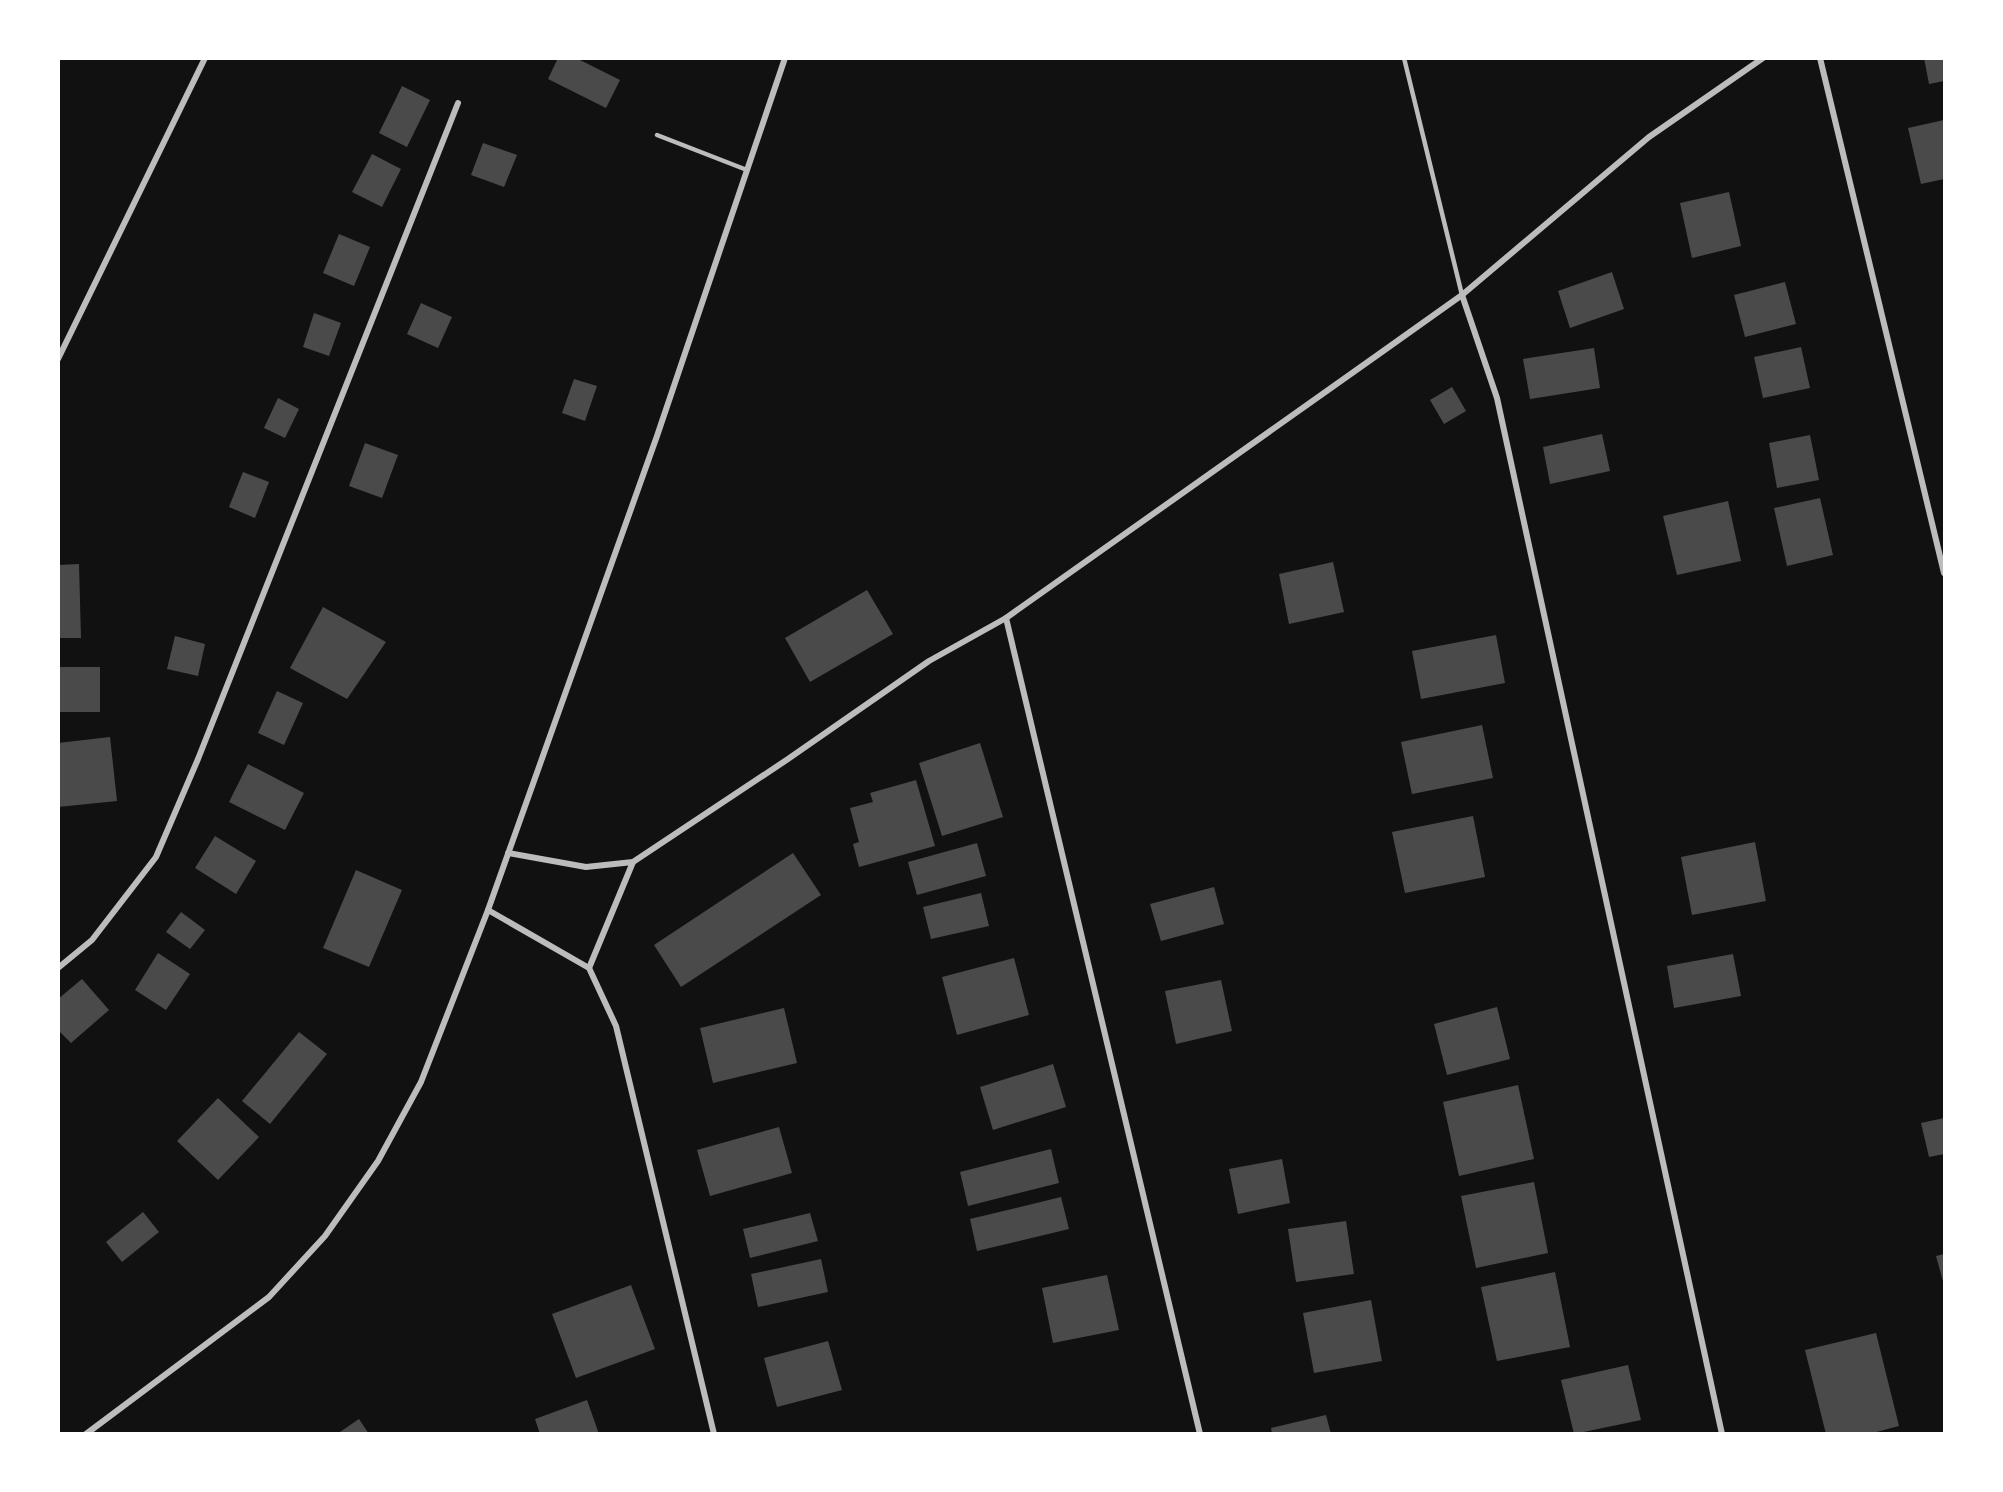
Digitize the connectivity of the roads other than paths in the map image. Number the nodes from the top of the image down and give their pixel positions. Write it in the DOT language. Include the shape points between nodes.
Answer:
graph roads {
  1 [pos="205,58"];
  2 [pos="785,58"];
  3 [pos="1404,58"];
  4 [pos="1763,58"];
  5 [pos="1820,58"];
  6 [pos="458,103"];
  7 [pos="657,135"];
  8 [pos="747,170"];
  9 [pos="1462,295"];
  10 [pos="58,359"];
  11 [pos="1944,573"];
  12 [pos="1006,618"];
  13 [pos="508,853"];
  14 [pos="633,862"];
  15 [pos="488,910"];
  16 [pos="58,968"];
  17 [pos="589,968"];
  18 [pos="88,1433"];
  19 [pos="714,1434"];
  20 [pos="1200,1434"];
  21 [pos="1722,1434"];
  1 -- 10 [label="street"];
  2 -- 8 [label="street"];
  3 -- 9 [label="lane"];
  4 -- 9 [label="street" via="1649,137"];
  5 -- 11 [label="street"];
  6 -- 16 [label="street" via="156,857 92,940"];
  7 -- 8 [label="lane"];
  8 -- 13 [label="street"];
  9 -- 12 [label="street"];
  9 -- 21 [label="street" via="1497,398"];
  12 -- 14 [label="street" via="929,661"];
  12 -- 20 [label="street"];
  13 -- 14 [label="street" via="586,867"];
  13 -- 15 [label="street"];
  14 -- 17 [label="street"];
  15 -- 17 [label="street"];
  15 -- 18 [label="street" via="422,1082 378,1161 325,1236 269,1297"];
  17 -- 19 [label="street" via="616,1026"];
}
